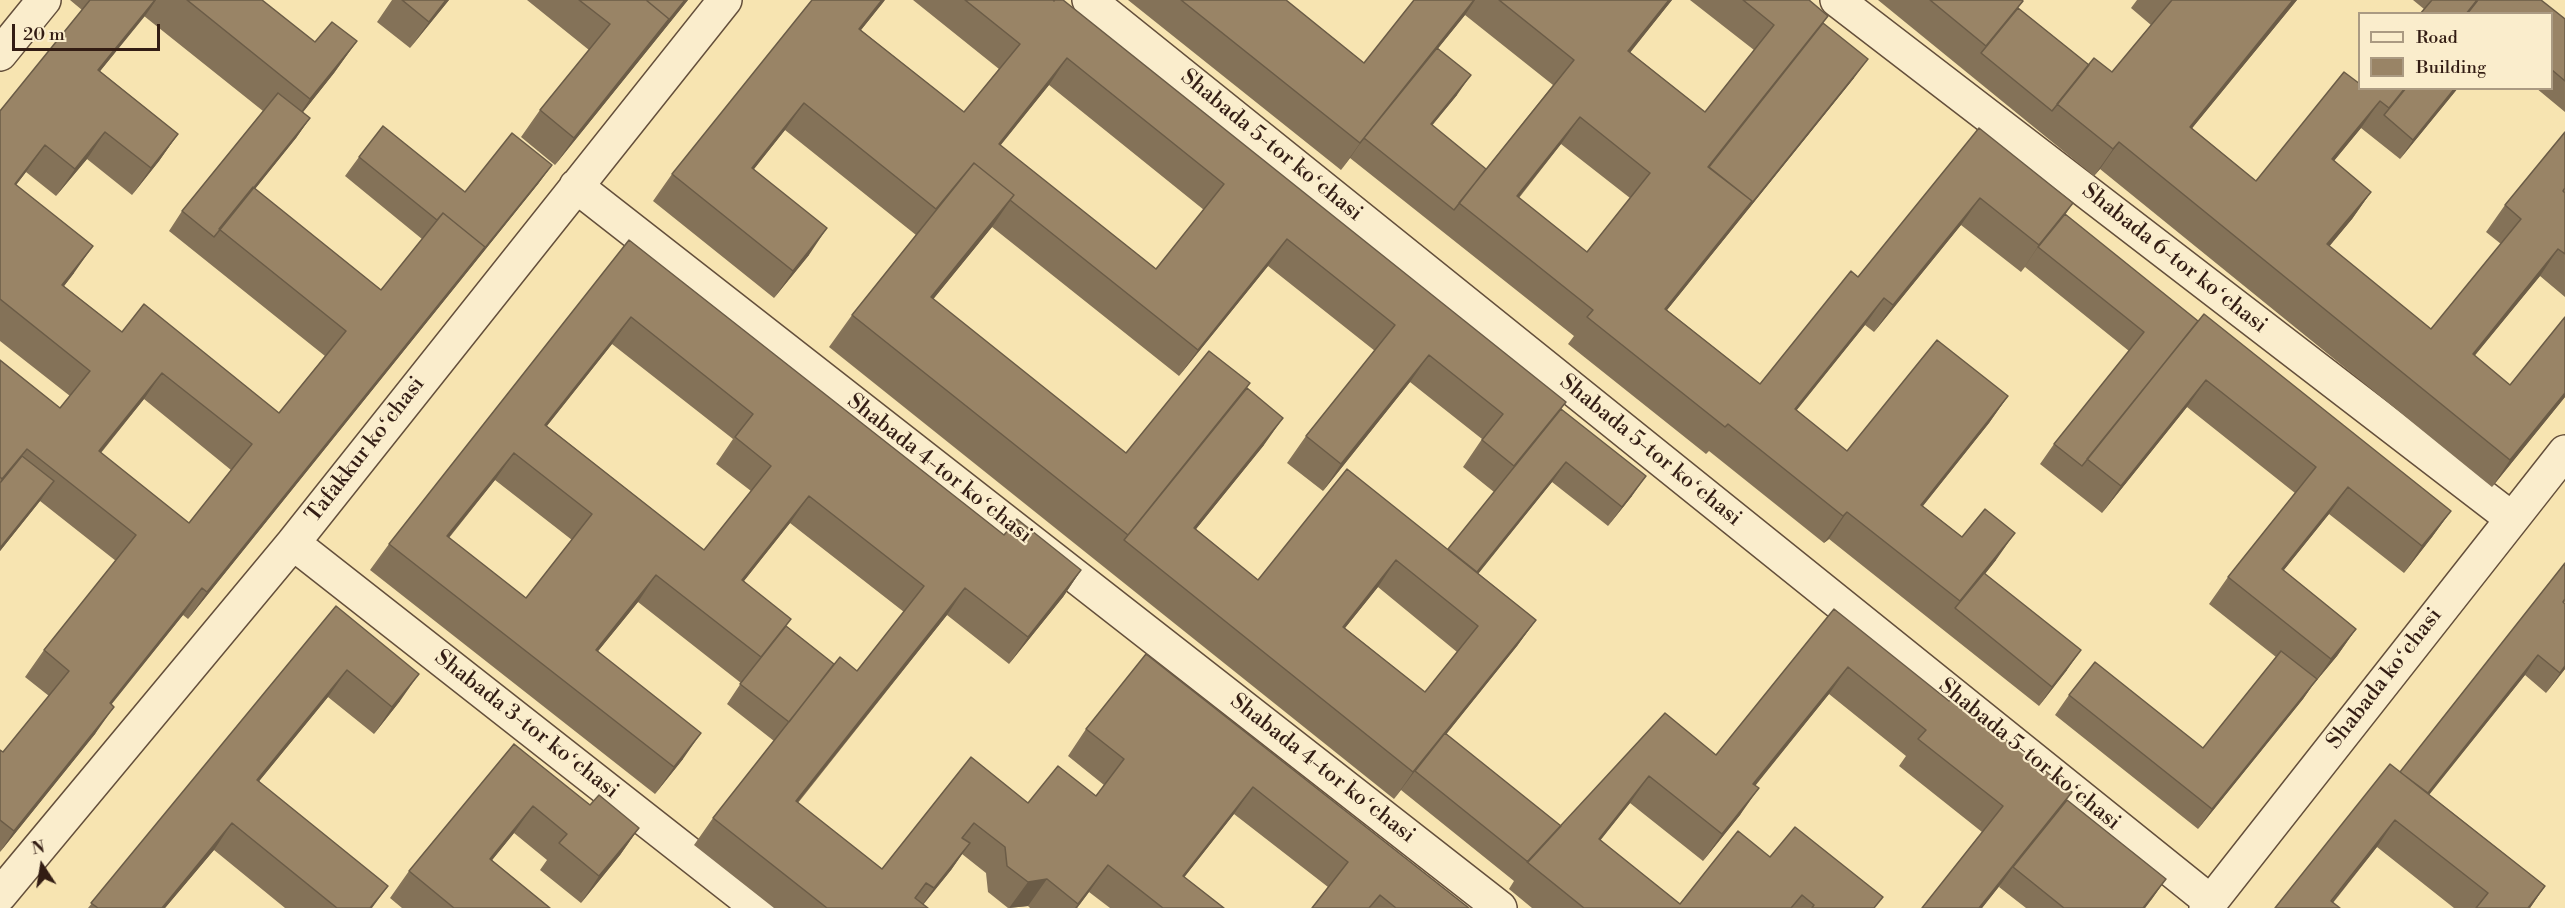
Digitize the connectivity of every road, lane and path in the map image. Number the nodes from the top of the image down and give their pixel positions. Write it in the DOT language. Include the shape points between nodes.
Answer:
graph roads {
  1 [pos="44,0"];
  2 [pos="725,0"];
  3 [pos="1089,0"];
  4 [pos="1837,0"];
  5 [pos="0,54"];
  6 [pos="576,186"];
  7 [pos="2565,452"];
  8 [pos="2511,518"];
  9 [pos="292,543"];
  10 [pos="1,890"];
  11 [pos="2208,905"];
  12 [pos="758,908"];
  13 [pos="1500,908"];
  1 -- 5 [label="street"];
  2 -- 6 [label="street, Tafakkur koʻchasi"];
  3 -- 11 [label="street, Shabada 5-tor koʻchasi"];
  4 -- 8 [label="street, Shabada 6-tor koʻchasi"];
  6 -- 9 [label="street, Tafakkur koʻchasi"];
  6 -- 13 [label="street, Shabada 4-tor koʻchasi"];
  7 -- 8 [label="street, Shabada koʻchasi"];
  8 -- 11 [label="street, Shabada koʻchasi"];
  9 -- 10 [label="street, Tafakkur koʻchasi"];
  9 -- 12 [label="street, Shabada 3-tor koʻchasi"];
}
